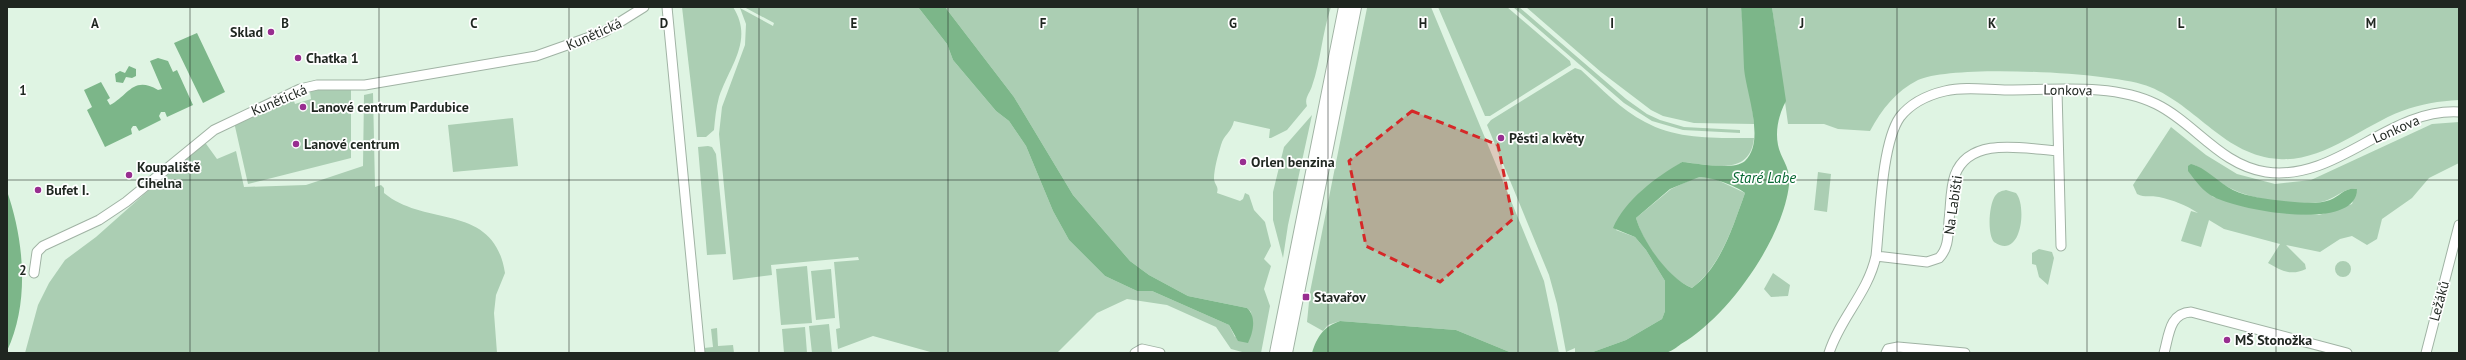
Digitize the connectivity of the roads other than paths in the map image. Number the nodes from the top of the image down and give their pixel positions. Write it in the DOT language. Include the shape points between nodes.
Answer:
graph roads {
  1 [pos="644,7"];
  2 [pos="667,7"];
  3 [pos="1345,7"];
  4 [pos="1355,7"];
  5 [pos="2056,90"];
  6 [pos="2459,112"];
  7 [pos="2058,151"];
  8 [pos="2459,225"];
  9 [pos="2061,246"];
  10 [pos="1876,256"];
  11 [pos="34,273"];
  12 [pos="700,353"];
  13 [pos="1135,353"];
  14 [pos="1160,353"];
  15 [pos="1276,353"];
  16 [pos="1286,353"];
  17 [pos="1829,353"];
  18 [pos="1886,353"];
  19 [pos="1958,353"];
  20 [pos="2164,353"];
  21 [pos="2347,353"];
  22 [pos="2426,353"];
  1 -- 11 [label="street, Kunětická" via="604,32 536,56 376,84 317,85 293,92 214,130 126,202 99,220 43,246 37,252"];
  2 -- 12 [label="street"];
  3 -- 15 [label="main road"];
  4 -- 16 [label="main road"];
  5 -- 6 [label="street, Lonkova" via="2121,92 2145,99 2166,109 2233,161 2265,172 2280,173 2314,168 2412,120 2440,113"];
  5 -- 7 [label="street"];
  5 -- 10 [label="street, Lonkova" via="1948,90 1926,98 1908,109 1896,125 1888,150"];
  7 -- 9 [label="street"];
  7 -- 10 [label="street, Na Labišti" via="1998,147 1978,151 1966,159 1954,179 1947,243 1940,257 1927,262"];
  8 -- 22 [label="street, Ležáků"];
  10 -- 17 [label="street, Lonkova" via="1868,283 1837,333"];
  13 -- 14 [label="street" via="1142,349"];
  18 -- 19 [label="street" via="1888,349 1898,347"];
  20 -- 21 [label="street" via="2173,322 2181,314 2191,312"];
}
